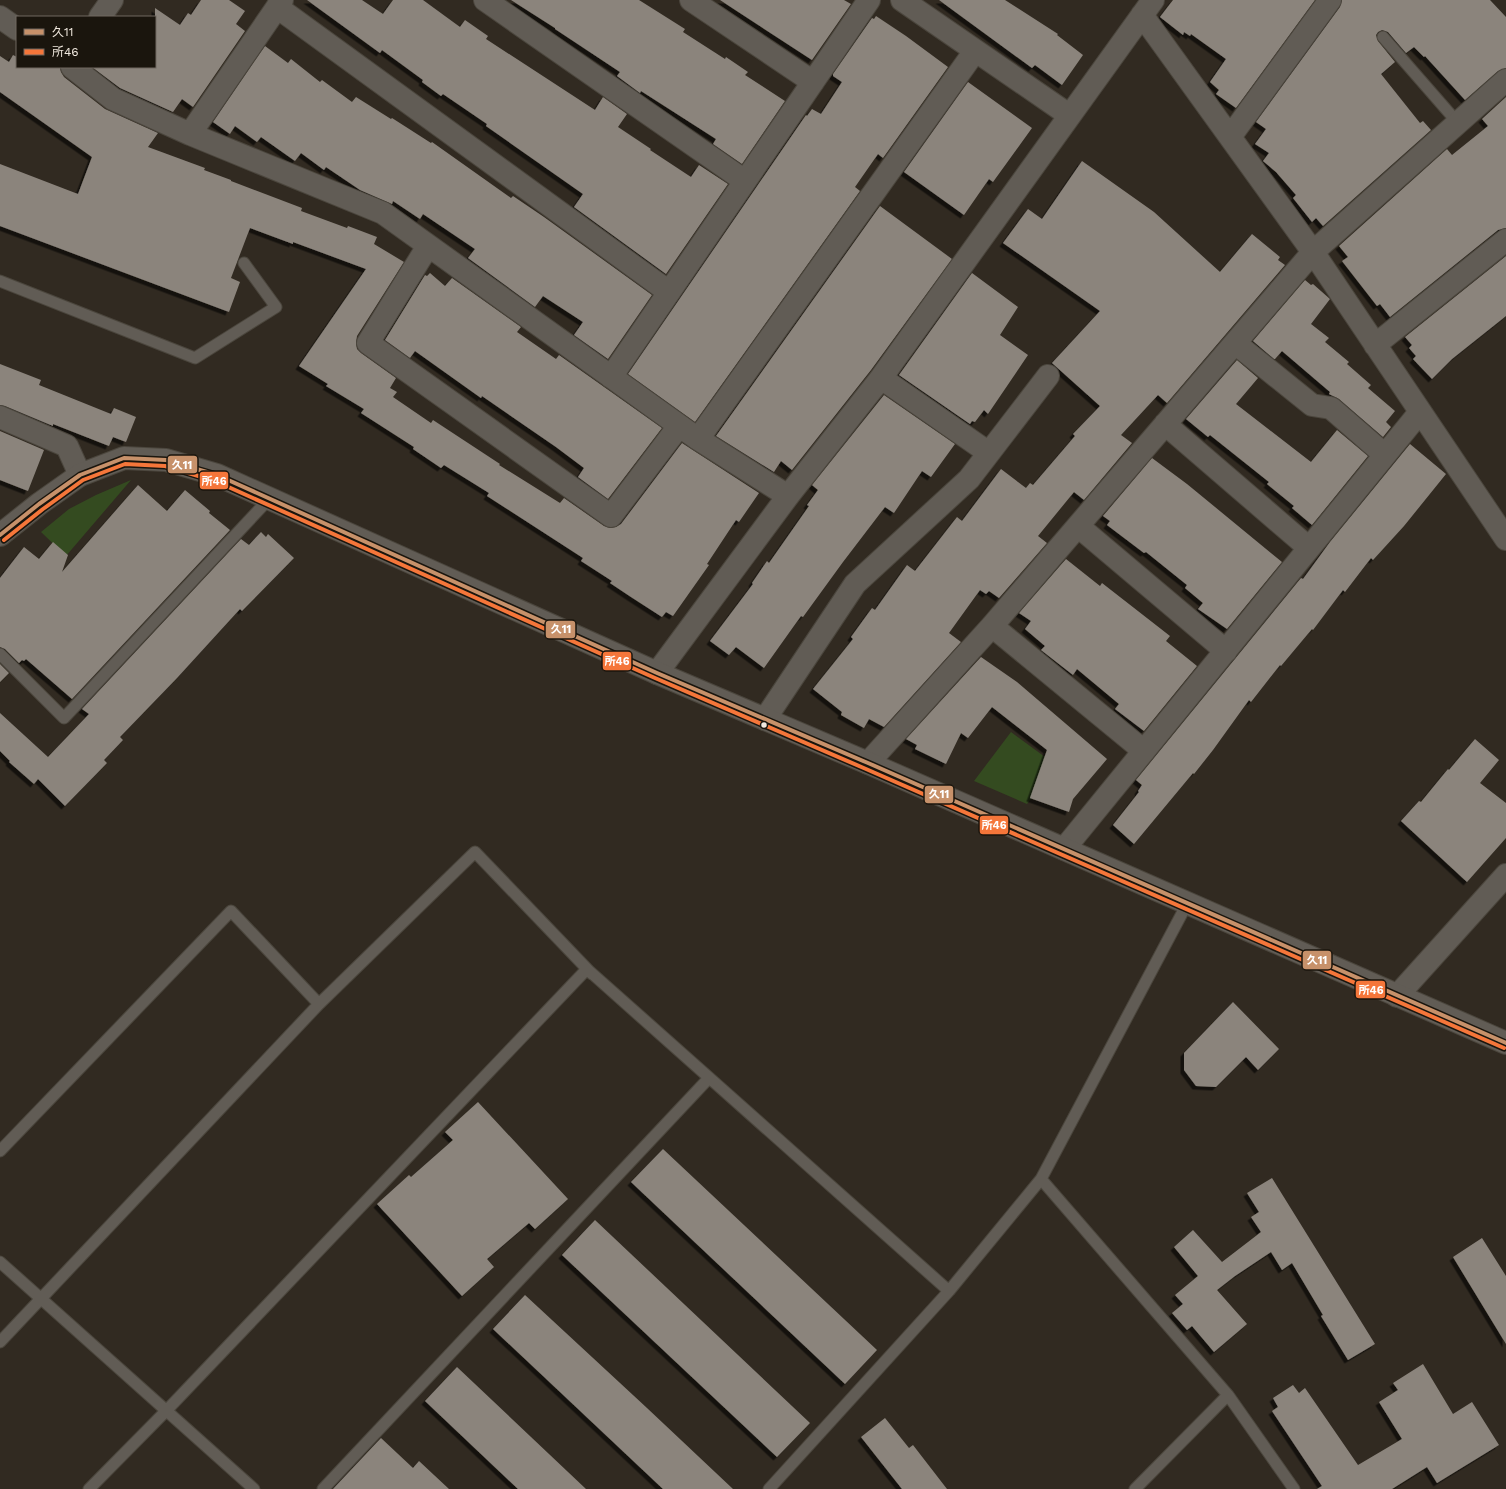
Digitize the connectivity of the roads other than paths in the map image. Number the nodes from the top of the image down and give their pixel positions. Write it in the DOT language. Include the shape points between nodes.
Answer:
graph roads {
  1 [pos="112,0"];
  2 [pos="485,0"];
  3 [pos="691,0"];
  4 [pos="869,0"];
  5 [pos="902,0"];
  6 [pos="1330,0"];
  7 [pos="280,4"];
  8 [pos="1148,7"];
  9 [pos="101,16"];
  10 [pos="0,17"];
  11 [pos="16,27"];
  12 [pos="1383,37"];
  13 [pos="975,51"];
  14 [pos="73,68"];
  15 [pos="1506,80"];
  16 [pos="813,82"];
  17 [pos="1069,115"];
  18 [pos="1458,123"];
  19 [pos="190,134"];
  20 [pos="1230,137"];
  21 [pos="745,182"];
  22 [pos="1506,240"];
  23 [pos="428,246"];
  24 [pos="1313,252"];
  25 [pos="244,263"];
  26 [pos="0,281"];
  27 [pos="669,292"];
  28 [pos="1235,343"];
  29 [pos="1375,345"];
  30 [pos="1048,376"];
  31 [pos="611,377"];
  32 [pos="881,378"];
  33 [pos="1420,412"];
  34 [pos="0,417"];
  35 [pos="1165,424"];
  36 [pos="679,426"];
  37 [pos="698,439"];
  38 [pos="989,453"];
  39 [pos="1385,454"];
  40 [pos="80,475"];
  41 [pos="788,496"];
  42 [pos="269,499"];
  43 [pos="1078,526"];
  44 [pos="0,535"];
  45 [pos="1506,539"];
  46 [pos="1309,548"];
  47 [pos="992,626"];
  48 [pos="1226,650"];
  49 [pos="0,654"];
  50 [pos="657,673"];
  51 [pos="766,719"];
  52 [pos="1144,751"];
  53 [pos="868,763"];
  54 [pos="1064,849"];
  55 [pos="1506,875"];
  56 [pos="1186,904"];
  57 [pos="594,976"];
  58 [pos="1397,996"];
  59 [pos="319,1004"];
  60 [pos="1506,1043"];
  61 [pos="709,1078"];
  62 [pos="0,1151"];
  63 [pos="1042,1179"];
  64 [pos="0,1262"];
  65 [pos="949,1292"];
  66 [pos="42,1298"];
  67 [pos="0,1342"];
  68 [pos="1228,1395"];
  69 [pos="166,1412"];
  70 [pos="89,1489"];
  71 [pos="254,1489"];
  72 [pos="322,1489"];
  73 [pos="768,1489"];
  74 [pos="1135,1489"];
  75 [pos="1294,1489"];
  1 -- 9 [label="street"];
  2 -- 21 [label="street"];
  3 -- 16 [label="street"];
  4 -- 16 [label="street"];
  5 -- 13 [label="street"];
  6 -- 20 [label="street"];
  7 -- 19 [label="street"];
  7 -- 27 [label="street"];
  8 -- 17 [label="street"];
  8 -- 20 [label="street"];
  10 -- 11 [label="street"];
  12 -- 18 [label="lane"];
  13 -- 17 [label="street"];
  13 -- 37 [label="street"];
  14 -- 19 [label="street" via="113,98"];
  15 -- 18 [label="street"];
  16 -- 21 [label="street"];
  17 -- 32 [label="street"];
  18 -- 24 [label="street"];
  19 -- 23 [label="street" via="383,213"];
  20 -- 24 [label="street"];
  21 -- 27 [label="street"];
  22 -- 29 [label="street"];
  23 -- 31 [label="street"];
  23 -- 36 [label="street" via="368,343 393,361 611,516"];
  24 -- 28 [label="street"];
  24 -- 29 [label="street"];
  25 -- 26 [label="lane" via="276,307 195,358"];
  27 -- 31 [label="street"];
  28 -- 35 [label="street"];
  28 -- 39 [label="street" via="1312,404 1331,408"];
  29 -- 33 [label="street"];
  30 -- 38 [label="street"];
  31 -- 36 [label="street"];
  32 -- 38 [label="street"];
  32 -- 41 [label="street"];
  33 -- 39 [label="street"];
  33 -- 45 [label="street"];
  34 -- 40 [label="street" via="68,446"];
  35 -- 43 [label="street"];
  35 -- 46 [label="street"];
  36 -- 37 [label="street"];
  37 -- 41 [label="street"];
  38 -- 51 [label="street" via="969,479 855,584"];
  39 -- 46 [label="street"];
  40 -- 42 [label="street" via="124,458 166,460 217,475"];
  40 -- 44 [label="street"];
  41 -- 50 [label="street"];
  42 -- 49 [label="lane" via="64,718"];
  42 -- 50 [label="street"];
  43 -- 47 [label="street"];
  43 -- 48 [label="street"];
  46 -- 48 [label="street"];
  47 -- 52 [label="street"];
  47 -- 53 [label="street"];
  48 -- 52 [label="street"];
  50 -- 51 [label="street"];
  51 -- 53 [label="street"];
  52 -- 54 [label="street"];
  53 -- 54 [label="street"];
  54 -- 56 [label="street"];
  55 -- 58 [label="street"];
  56 -- 58 [label="street"];
  56 -- 63 [label="lane"];
  57 -- 59 [label="lane" via="475,852"];
  57 -- 61 [label="lane"];
  57 -- 69 [label="lane" via="587,969"];
  58 -- 60 [label="street"];
  59 -- 62 [label="lane" via="230,911"];
  59 -- 66 [label="lane"];
  61 -- 65 [label="lane"];
  61 -- 72 [label="lane"];
  63 -- 65 [label="lane"];
  63 -- 68 [label="lane"];
  64 -- 66 [label="lane"];
  65 -- 73 [label="lane"];
  66 -- 67 [label="lane"];
  66 -- 69 [label="lane"];
  68 -- 74 [label="lane"];
  68 -- 75 [label="lane"];
  69 -- 70 [label="lane"];
  69 -- 71 [label="lane"];
}
